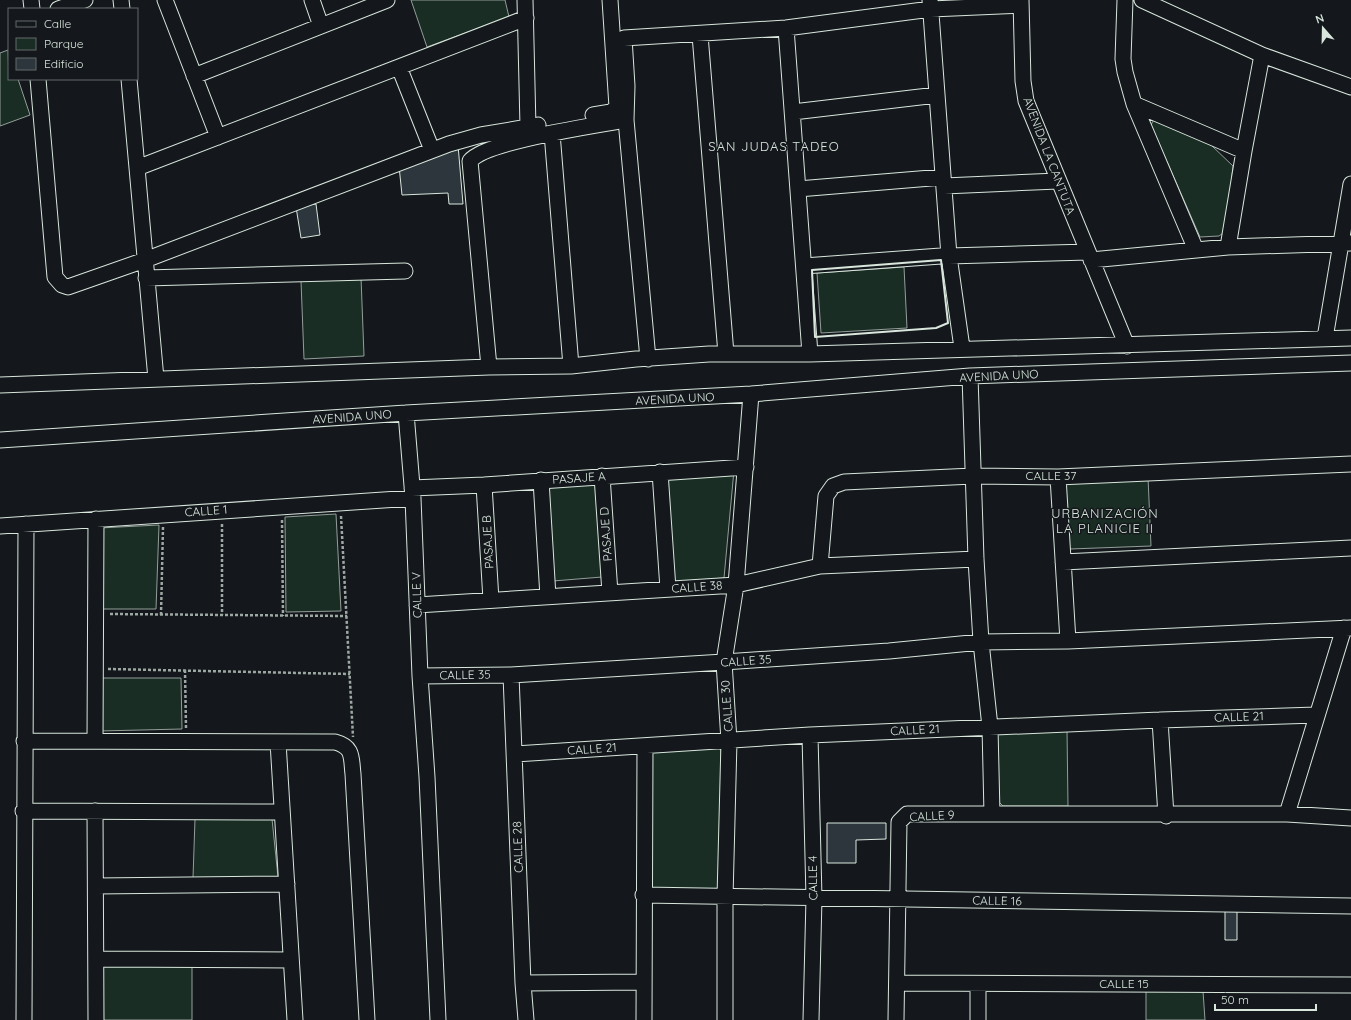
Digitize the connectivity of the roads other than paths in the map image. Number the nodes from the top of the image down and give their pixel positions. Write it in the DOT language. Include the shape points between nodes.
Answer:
graph roads {
  1 [pos="85,0"];
  2 [pos="164,0"];
  3 [pos="312,0"];
  4 [pos="387,0"];
  5 [pos="525,0"];
  6 [pos="610,0"];
  7 [pos="1125,0"];
  8 [pos="1142,0"];
  9 [pos="1021,2"];
  10 [pos="931,5"];
  11 [pos="61,8"];
  12 [pos="526,18"];
  13 [pos="321,26"];
  14 [pos="786,28"];
  15 [pos="700,35"];
  16 [pos="1262,55"];
  17 [pos="399,67"];
  18 [pos="194,76"];
  19 [pos="38,80"];
  20 [pos="129,80"];
  21 [pos="1351,87"];
  22 [pos="937,95"];
  23 [pos="1134,104"];
  24 [pos="792,112"];
  25 [pos="626,120"];
  26 [pos="528,127"];
  27 [pos="552,133"];
  28 [pos="218,137"];
  29 [pos="498,140"];
  30 [pos="432,150"];
  31 [pos="1244,151"];
  32 [pos="137,168"];
  33 [pos="944,181"];
  34 [pos="1058,181"];
  35 [pos="1351,184"];
  36 [pos="798,189"];
  37 [pos="1346,243"];
  38 [pos="1228,247"];
  39 [pos="1196,250"];
  40 [pos="945,256"];
  41 [pos="1090,256"];
  42 [pos="145,260"];
  43 [pos="804,266"];
  44 [pos="405,271"];
  45 [pos="146,278"];
  46 [pos="1325,338"];
  47 [pos="1351,338"];
  48 [pos="1127,346"];
  49 [pos="962,348"];
  50 [pos="726,354"];
  51 [pos="810,354"];
  52 [pos="648,358"];
  53 [pos="1351,363"];
  54 [pos="571,366"];
  55 [pos="489,367"];
  56 [pos="970,376"];
  57 [pos="156,379"];
  58 [pos="0,385"];
  59 [pos="751,394"];
  60 [pos="406,413"];
  61 [pos="0,440"];
  62 [pos="1351,464"];
  63 [pos="746,467"];
  64 [pos="660,472"];
  65 [pos="602,476"];
  66 [pos="973,476"];
  67 [pos="1058,477"];
  68 [pos="541,480"];
  69 [pos="484,485"];
  70 [pos="413,493"];
  71 [pos="96,519"];
  72 [pos="26,524"];
  73 [pos="0,526"];
  74 [pos="1351,548"];
  75 [pos="976,559"];
  76 [pos="1063,562"];
  77 [pos="820,566"];
  78 [pos="736,585"];
  79 [pos="668,589"];
  80 [pos="610,593"];
  81 [pos="548,596"];
  82 [pos="491,600"];
  83 [pos="417,605"];
  84 [pos="1348,628"];
  85 [pos="1068,641"];
  86 [pos="981,642"];
  87 [pos="724,662"];
  88 [pos="511,674"];
  89 [pos="420,676"];
  90 [pos="1316,715"];
  91 [pos="1160,720"];
  92 [pos="990,727"];
  93 [pos="810,735"];
  94 [pos="95,740"];
  95 [pos="24,741"];
  96 [pos="729,741"];
  97 [pos="278,742"];
  98 [pos="645,746"];
  99 [pos="515,754"];
  100 [pos="23,811"];
  101 [pos="95,811"];
  102 [pos="282,812"];
  103 [pos="992,814"];
  104 [pos="1287,814"];
  105 [pos="1166,816"];
  106 [pos="1351,818"];
  107 [pos="287,884"];
  108 [pos="96,886"];
  109 [pos="643,896"];
  110 [pos="725,898"];
  111 [pos="814,898"];
  112 [pos="898,899"];
  113 [pos="1351,906"];
  114 [pos="96,959"];
  115 [pos="291,960"];
  116 [pos="644,982"];
  117 [pos="523,983"];
  118 [pos="897,983"];
  119 [pos="978,984"];
  120 [pos="1351,985"];
  121 [pos="24,1020"];
  122 [pos="96,1020"];
  123 [pos="295,1020"];
  124 [pos="367,1020"];
  125 [pos="438,1020"];
  126 [pos="526,1020"];
  127 [pos="644,1020"];
  128 [pos="725,1020"];
  129 [pos="811,1020"];
  130 [pos="896,1020"];
  131 [pos="978,1020"];
  1 -- 11 [label="street"];
  2 -- 18 [label="street"];
  3 -- 13 [label="street"];
  4 -- 13 [label="street"];
  5 -- 12 [label="street"];
  6 -- 26 [label="street" via="617,107 612,112"];
  7 -- 23 [label="street" via="1123,59"];
  8 -- 16 [label="street"];
  9 -- 10 [label="street"];
  9 -- 34 [label="street, AVENIDA LA CANTUTA" via="1026,101"];
  10 -- 14 [label="street"];
  10 -- 22 [label="street"];
  12 -- 17 [label="street"];
  12 -- 26 [label="street"];
  13 -- 18 [label="street"];
  14 -- 15 [label="street"];
  14 -- 24 [label="street"];
  15 -- 25 [label="street" via="624,38"];
  15 -- 50 [label="street"];
  16 -- 21 [label="street"];
  16 -- 31 [label="street"];
  17 -- 28 [label="street"];
  17 -- 30 [label="street"];
  18 -- 28 [label="street"];
  19 -- 42 [label="street" via="57,281 62,285 74,286"];
  20 -- 32 [label="street"];
  22 -- 24 [label="street"];
  22 -- 33 [label="street"];
  23 -- 31 [label="street"];
  23 -- 39 [label="street"];
  24 -- 36 [label="street"];
  25 -- 27 [label="street"];
  25 -- 52 [label="street"];
  26 -- 29 [label="street"];
  27 -- 29 [label="street"];
  27 -- 54 [label="street"];
  28 -- 32 [label="street"];
  29 -- 30 [label="street" via="481,135"];
  29 -- 55 [label="street" via="474,156 469,168"];
  30 -- 42 [label="street"];
  31 -- 38 [label="street"];
  32 -- 42 [label="street"];
  33 -- 34 [label="street"];
  33 -- 36 [label="street"];
  33 -- 40 [label="street"];
  34 -- 41 [label="street, AVENIDA LA CANTUTA"];
  35 -- 37 [label="street"];
  36 -- 43 [label="street"];
  37 -- 38 [label="street"];
  37 -- 46 [label="street"];
  38 -- 39 [label="street"];
  39 -- 41 [label="street"];
  40 -- 41 [label="street"];
  40 -- 43 [label="street"];
  40 -- 49 [label="street"];
  41 -- 48 [label="street, AVENIDA LA CANTUTA"];
  42 -- 45 [label="street"];
  43 -- 51 [label="street"];
  44 -- 45 [label="street"];
  45 -- 57 [label="street"];
  46 -- 47 [label="street"];
  46 -- 48 [label="street"];
  48 -- 49 [label="street"];
  49 -- 51 [label="street"];
  50 -- 51 [label="street"];
  50 -- 52 [label="street"];
  52 -- 54 [label="street"];
  53 -- 56 [label="street, AVENIDA UNO"];
  54 -- 55 [label="street"];
  55 -- 57 [label="street"];
  56 -- 59 [label="street, AVENIDA UNO"];
  56 -- 66 [label="street"];
  57 -- 58 [label="street"];
  59 -- 60 [label="street, AVENIDA UNO"];
  59 -- 63 [label="street, CALLE 30"];
  60 -- 61 [label="street, AVENIDA UNO"];
  60 -- 70 [label="street, CALLE V"];
  62 -- 67 [label="street, CALLE 37"];
  63 -- 64 [label="street, PASAJE A"];
  63 -- 78 [label="street, CALLE 30"];
  64 -- 65 [label="street, PASAJE A"];
  64 -- 79 [label="street"];
  65 -- 68 [label="street, PASAJE A"];
  65 -- 80 [label="street, PASAJE D"];
  66 -- 67 [label="street, CALLE 37"];
  66 -- 75 [label="street"];
  66 -- 77 [label="street, CALLE 37" via="844,482 833,486 826,496"];
  67 -- 76 [label="street"];
  68 -- 69 [label="street, PASAJE A"];
  68 -- 81 [label="street"];
  69 -- 70 [label="street, PASAJE A"];
  69 -- 82 [label="street, PASAJE B"];
  70 -- 71 [label="street, CALLE 1" via="341,502"];
  70 -- 83 [label="street, CALLE V"];
  71 -- 72 [label="street, CALLE 1"];
  71 -- 94 [label="street"];
  72 -- 73 [label="street, CALLE 1"];
  72 -- 95 [label="street"];
  74 -- 76 [label="street"];
  75 -- 77 [label="street, CALLE 38"];
  75 -- 86 [label="street"];
  76 -- 85 [label="street"];
  77 -- 78 [label="street, CALLE 38"];
  78 -- 79 [label="street, CALLE 38"];
  78 -- 87 [label="street, CALLE 30"];
  79 -- 80 [label="street, CALLE 38"];
  80 -- 81 [label="street, CALLE 38"];
  81 -- 82 [label="street, CALLE 38"];
  82 -- 83 [label="street, CALLE 38"];
  83 -- 89 [label="street, CALLE V"];
  84 -- 85 [label="street, CALLE 35"];
  84 -- 90 [label="street"];
  85 -- 86 [label="street, CALLE 35"];
  86 -- 87 [label="street, CALLE 35"];
  86 -- 92 [label="street"];
  87 -- 88 [label="street, CALLE 35"];
  87 -- 96 [label="street, CALLE 30"];
  88 -- 89 [label="street, CALLE 35"];
  88 -- 99 [label="street, CALLE 28"];
  89 -- 125 [label="street, CALLE V"];
  90 -- 91 [label="street, CALLE 21"];
  90 -- 104 [label="street"];
  91 -- 92 [label="street, CALLE 21"];
  91 -- 105 [label="street"];
  92 -- 93 [label="street, CALLE 21"];
  92 -- 103 [label="street"];
  93 -- 96 [label="street, CALLE 21"];
  93 -- 111 [label="street, CALLE 4"];
  94 -- 95 [label="street"];
  94 -- 97 [label="street"];
  95 -- 100 [label="street"];
  96 -- 98 [label="street, CALLE 21"];
  96 -- 110 [label="street, CALLE 30"];
  97 -- 102 [label="street"];
  97 -- 124 [label="street" via="335,742 347,747 350,753"];
  98 -- 99 [label="street, CALLE 21"];
  98 -- 109 [label="street"];
  99 -- 117 [label="street, CALLE 28"];
  100 -- 101 [label="street"];
  100 -- 121 [label="street"];
  101 -- 102 [label="street"];
  101 -- 108 [label="street"];
  102 -- 107 [label="street"];
  103 -- 105 [label="street, CALLE 9"];
  103 -- 112 [label="street, CALLE 9" via="907,814 899,822"];
  104 -- 105 [label="street, CALLE 9"];
  104 -- 106 [label="street, CALLE 9"];
  107 -- 108 [label="street"];
  107 -- 115 [label="street"];
  108 -- 114 [label="street"];
  109 -- 110 [label="street, CALLE 16"];
  109 -- 116 [label="street"];
  110 -- 111 [label="street, CALLE 16"];
  110 -- 128 [label="street, CALLE 30"];
  111 -- 112 [label="street, CALLE 16"];
  111 -- 129 [label="street, CALLE 4"];
  112 -- 113 [label="street, CALLE 16"];
  112 -- 118 [label="street, CALLE 9"];
  114 -- 115 [label="street"];
  114 -- 122 [label="street"];
  115 -- 123 [label="street"];
  116 -- 117 [label="street"];
  116 -- 127 [label="street"];
  117 -- 126 [label="street, CALLE 28"];
  118 -- 119 [label="street, CALLE 15"];
  118 -- 130 [label="street, CALLE 9"];
  119 -- 120 [label="street, CALLE 15"];
  119 -- 131 [label="street"];
}
